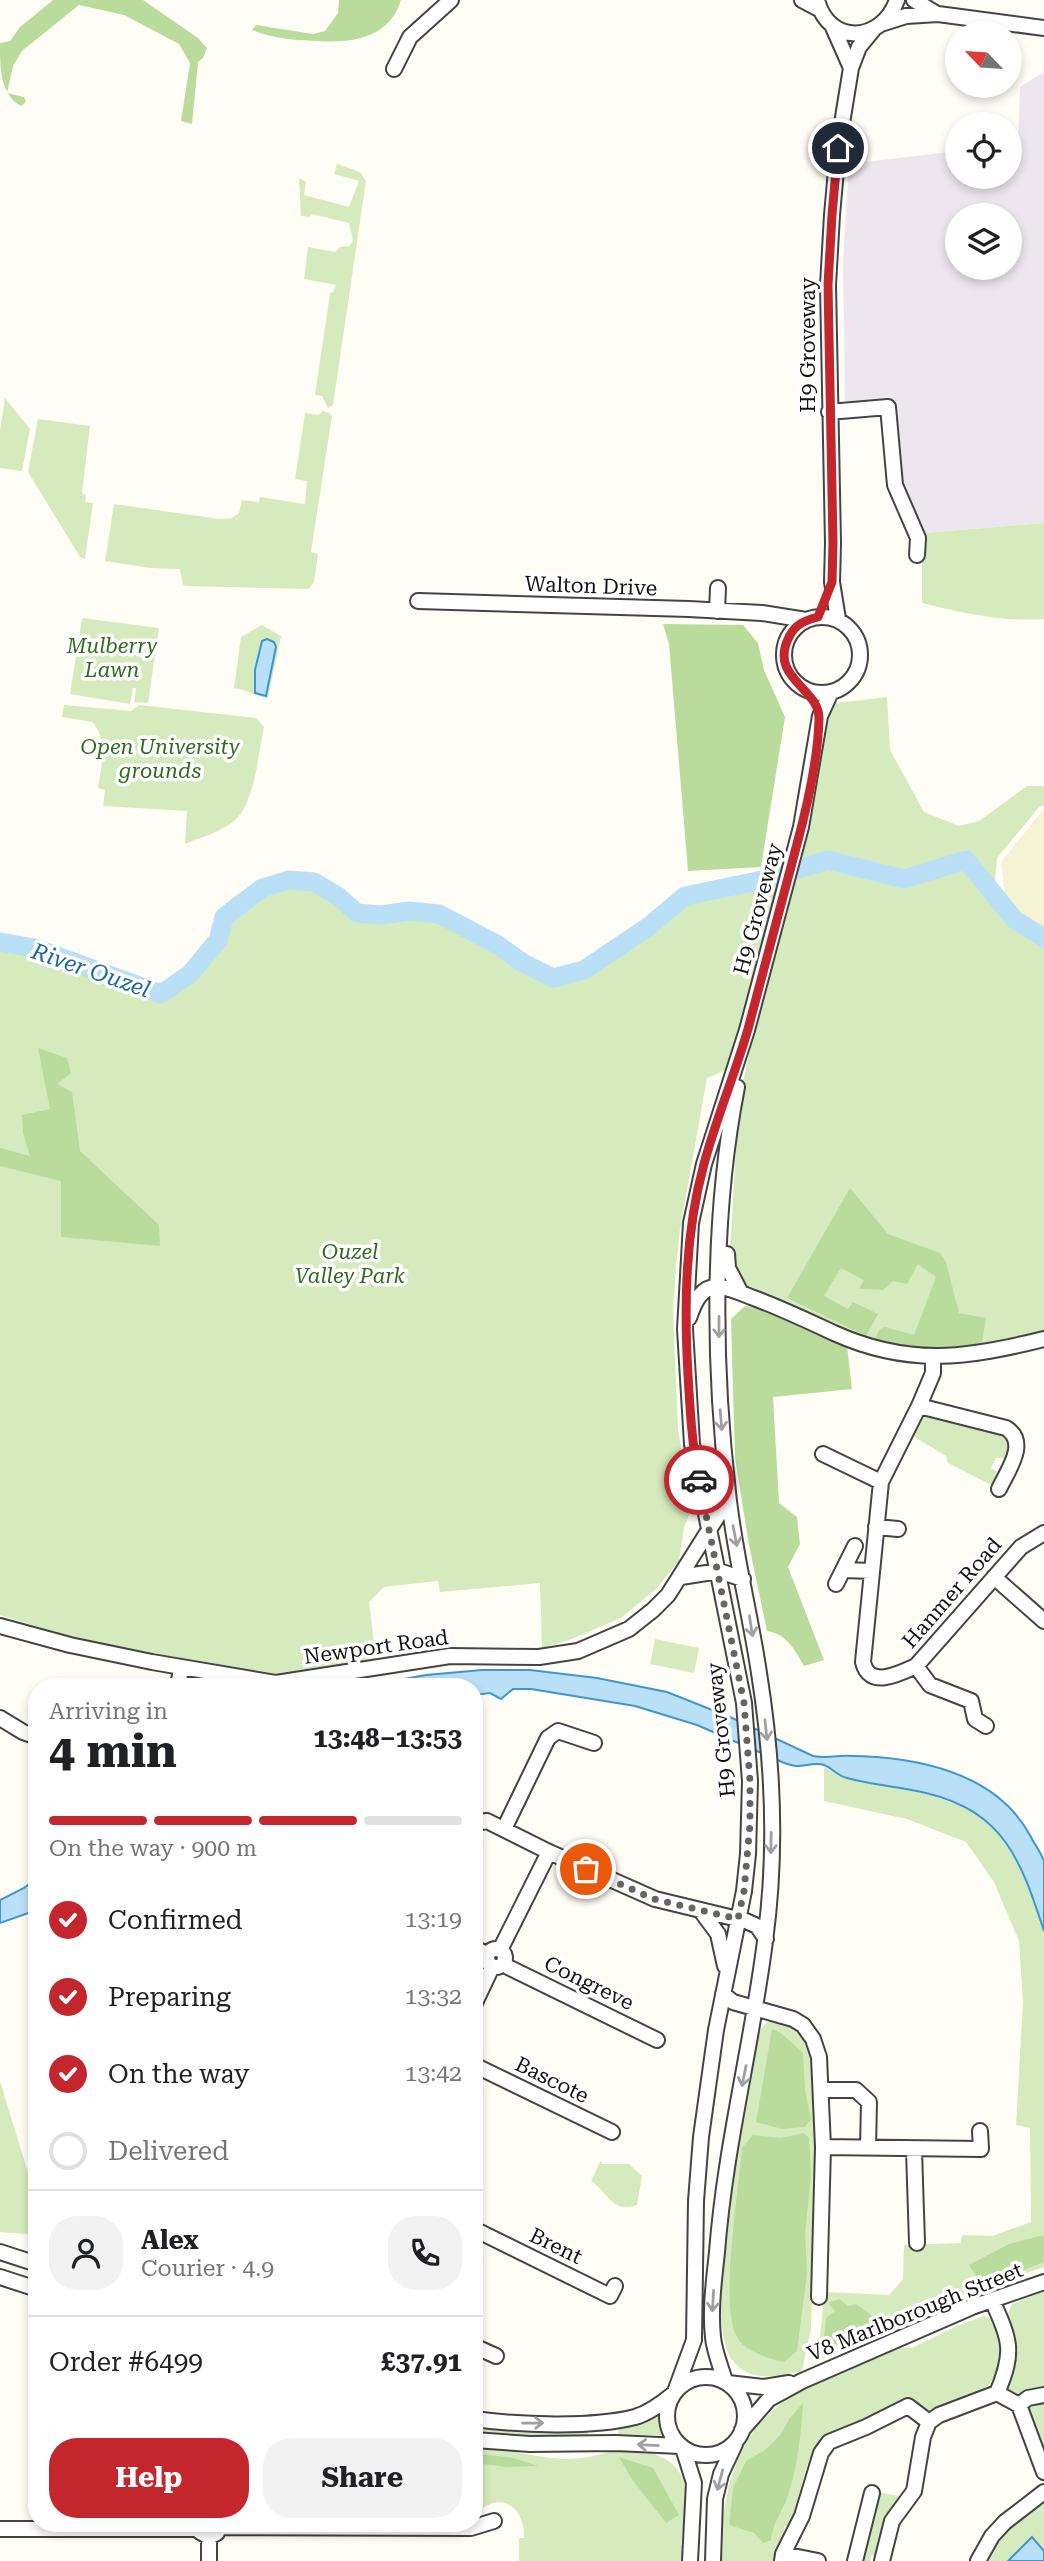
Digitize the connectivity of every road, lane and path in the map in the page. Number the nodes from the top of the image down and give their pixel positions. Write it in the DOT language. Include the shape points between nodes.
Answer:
graph roads {
  1 [pos="434,0"];
  2 [pos="452,0"];
  3 [pos="802,0"];
  4 [pos="897,0"];
  5 [pos="914,0"];
  6 [pos="818,4"];
  7 [pos="938,14"];
  8 [pos="424,23"];
  9 [pos="832,25"];
  10 [pos="878,27"];
  11 [pos="1044,29"];
  12 [pos="851,68"];
  13 [pos="394,69"];
  14 [pos="829,412"];
  15 [pos="918,555"];
  16 [pos="832,582"];
  17 [pos="718,588"];
  18 [pos="418,601"];
  19 [pos="717,611"];
  20 [pos="762,613"];
  21 [pos="812,618"];
  22 [pos="838,620"];
  23 [pos="786,643"];
  24 [pos="804,689"];
  25 [pos="831,692"];
  26 [pos="820,716"];
  27 [pos="747,1030"];
  28 [pos="726,1169"];
  29 [pos="688,1269"];
  30 [pos="715,1293"];
  31 [pos="747,1295"];
  32 [pos="685,1329"];
  33 [pos="1044,1339"];
  34 [pos="933,1357"];
  35 [pos="919,1406"];
  36 [pos="823,1454"];
  37 [pos="880,1482"];
  38 [pos="999,1489"];
  39 [pos="728,1493"];
  40 [pos="876,1527"];
  41 [pos="709,1529"];
  42 [pos="898,1529"];
  43 [pos="1044,1533"];
  44 [pos="855,1546"];
  45 [pos="843,1570"];
  46 [pos="719,1571"];
  47 [pos="872,1572"];
  48 [pos="687,1577"];
  49 [pos="994,1577"];
  50 [pos="743,1579"];
  51 [pos="835,1584"];
  52 [pos="724,1601"];
  53 [pos="1044,1621"];
  54 [pos="0,1626"];
  55 [pos="916,1666"];
  56 [pos="181,1668"];
  57 [pos="179,1678"];
  58 [pos="244,1678"];
  59 [pos="308,1678"];
  60 [pos="0,1718"];
  61 [pos="986,1726"];
  62 [pos="28,1734"];
  63 [pos="594,1743"];
  64 [pos="483,1822"];
  65 [pos="503,1829"];
  66 [pos="549,1852"];
  67 [pos="769,1897"];
  68 [pos="701,1911"];
  69 [pos="742,1920"];
  70 [pos="765,1942"];
  71 [pos="728,1947"];
  72 [pos="492,1956"];
  73 [pos="483,1980"];
  74 [pos="725,1988"];
  75 [pos="750,2007"];
  76 [pos="716,2030"];
  77 [pos="657,2040"];
  78 [pos="483,2069"];
  79 [pos="821,2090"];
  80 [pos="980,2131"];
  81 [pos="612,2132"];
  82 [pos="823,2147"];
  83 [pos="868,2148"];
  84 [pos="914,2150"];
  85 [pos="483,2233"];
  86 [pos="917,2243"];
  87 [pos="0,2252"];
  88 [pos="28,2261"];
  89 [pos="0,2277"];
  90 [pos="1044,2282"];
  91 [pos="28,2286"];
  92 [pos="615,2286"];
  93 [pos="819,2297"];
  94 [pos="992,2300"];
  95 [pos="483,2350"];
  96 [pos="496,2356"];
  97 [pos="802,2381"];
  98 [pos="726,2382"];
  99 [pos="675,2392"];
  100 [pos="996,2393"];
  101 [pos="1044,2395"];
  102 [pos="1019,2405"];
  103 [pos="483,2420"];
  104 [pos="929,2423"];
  105 [pos="740,2435"];
  106 [pos="483,2441"];
  107 [pos="682,2447"];
  108 [pos="1044,2472"];
  109 [pos="1044,2492"];
  110 [pos="872,2493"];
  111 [pos="494,2521"];
  112 [pos="483,2524"];
  113 [pos="0,2529"];
  114 [pos="28,2529"];
  115 [pos="209,2532"];
  116 [pos="713,2556"];
  117 [pos="691,2557"];
  118 [pos="782,2557"];
  119 [pos="209,2561"];
  120 [pos="818,2561"];
  121 [pos="855,2561"];
  122 [pos="882,2561"];
  123 [pos="978,2561"];
  1 -- 8 [label="street"];
  2 -- 8 [label="street"];
  3 -- 6 [label="street"];
  4 -- 10 [label="street, H9 Groveway"];
  5 -- 7 [label="street"];
  6 -- 9 [label="street"];
  7 -- 10 [label="street" via="905,16"];
  7 -- 11 [label="street"];
  8 -- 13 [label="street" via="410,37"];
  9 -- 10 [label="street" via="852,33"];
  9 -- 12 [label="street"];
  10 -- 12 [label="street, H9 Groveway" via="859,47"];
  12 -- 14 [label="street, H9 Groveway" via="832,215"];
  14 -- 15 [label="street" via="888,407 895,485 918,538"];
  14 -- 16 [label="street, H9 Groveway"];
  16 -- 21 [label="street, H9 Groveway"];
  16 -- 22 [label="street, H9 Groveway"];
  17 -- 19 [label="street"];
  18 -- 19 [label="street, Walton Drive"];
  19 -- 20 [label="street, Walton Drive"];
  20 -- 21 [label="street, Walton Drive"];
  20 -- 23 [label="street" via="778,626"];
  21 -- 22 [label="street"];
  21 -- 23 [label="street" via="792,632"];
  22 -- 25 [label="street" via="858,640 860,661 850,681"];
  23 -- 24 [label="street" via="787,670"];
  24 -- 25 [label="street"];
  24 -- 26 [label="street"];
  25 -- 26 [label="street, H9 Groveway"];
  26 -- 27 [label="street, H9 Groveway" via="801,827"];
  27 -- 28 [label="street, H9 Groveway"];
  27 -- 29 [label="street, H9 Groveway" via="704,1164 691,1223"];
  28 -- 30 [label="street, H9 Groveway"];
  28 -- 31 [label="street" via="729,1269"];
  29 -- 30 [label="street"];
  29 -- 32 [label="street, H9 Groveway"];
  30 -- 31 [label="street"];
  30 -- 32 [label="street" via="693,1307"];
  30 -- 39 [label="street, H9 Groveway, one-way"];
  31 -- 34 [label="street" via="866,1345"];
  32 -- 41 [label="street, H9 Groveway" via="692,1444"];
  33 -- 34 [label="street" via="979,1354"];
  34 -- 35 [label="street, Hanmer Road" via="933,1373"];
  35 -- 37 [label="street, Hanmer Road"];
  35 -- 38 [label="street" via="1013,1433 1016,1451"];
  36 -- 37 [label="street"];
  37 -- 40 [label="street, Hanmer Road"];
  39 -- 41 [label="street, Newport Road"];
  39 -- 50 [label="street, H9 Groveway, one-way"];
  40 -- 42 [label="street"];
  40 -- 47 [label="street, Hanmer Road"];
  41 -- 46 [label="street, H9 Groveway"];
  41 -- 48 [label="street, Newport Road"];
  43 -- 49 [label="street, Hanmer Road" via="1021,1547"];
  44 -- 45 [label="street"];
  45 -- 47 [label="street"];
  45 -- 51 [label="street"];
  46 -- 48 [label="street"];
  46 -- 50 [label="street"];
  46 -- 52 [label="street, H9 Groveway"];
  47 -- 55 [label="street, Hanmer Road" via="865,1670 881,1678"];
  48 -- 52 [label="street" via="712,1588"];
  48 -- 59 [label="street, Newport Road" via="629,1629 578,1651 539,1657 450,1656"];
  49 -- 53 [label="street"];
  49 -- 55 [label="street, Hanmer Road"];
  50 -- 67 [label="street, H9 Groveway, one-way" via="767,1738"];
  52 -- 69 [label="street, H9 Groveway" via="744,1703 750,1781"];
  54 -- 56 [label="street, Newport Road"];
  55 -- 61 [label="street" via="930,1685 971,1701 975,1719"];
  56 -- 57 [label="street"];
  56 -- 58 [label="street, Newport Road"];
  60 -- 62 [label="street"];
  63 -- 65 [label="street" via="558,1731 548,1738 545,1753"];
  64 -- 65 [label="street"];
  65 -- 66 [label="street"];
  66 -- 68 [label="street" via="632,1890"];
  66 -- 72 [label="street"];
  67 -- 69 [label="street" via="760,1913"];
  67 -- 70 [label="street, H9 Groveway"];
  68 -- 69 [label="street"];
  68 -- 71 [label="street"];
  69 -- 70 [label="street" via="757,1926"];
  69 -- 71 [label="street, H9 Groveway"];
  70 -- 75 [label="street, H9 Groveway"];
  71 -- 74 [label="street"];
  72 -- 73 [label="street"];
  72 -- 77 [label="street, Congreve"];
  74 -- 75 [label="street" via="727,1998"];
  74 -- 76 [label="street"];
  75 -- 76 [label="street" via="731,2011"];
  75 -- 79 [label="street" via="803,2025 819,2057"];
  75 -- 98 [label="street, H9 Groveway, one-way" via="721,2200 713,2302 713,2340"];
  76 -- 99 [label="street" via="697,2182 694,2340"];
  78 -- 81 [label="street, Bascote"];
  79 -- 82 [label="street"];
  79 -- 83 [label="street" via="856,2090 869,2102"];
  80 -- 84 [label="street" via="981,2149"];
  82 -- 83 [label="street"];
  82 -- 93 [label="street"];
  83 -- 84 [label="street"];
  84 -- 86 [label="street"];
  85 -- 92 [label="street, Brent" via="610,2296"];
  87 -- 88 [label="street"];
  89 -- 91 [label="street"];
  90 -- 94 [label="street, V8 Marlborough Street"];
  94 -- 97 [label="street, V8 Marlborough Street"];
  94 -- 100 [label="street" via="1010,2352"];
  95 -- 96 [label="street"];
  97 -- 98 [label="street, V8 Marlborough Street" via="764,2386"];
  97 -- 105 [label="street, V8 Marlborough Street" via="769,2399"];
  98 -- 99 [label="street" via="699,2377"];
  98 -- 105 [label="street" via="741,2399 745,2419"];
  103 -- 99 [label="street, one-way" via="510,2424 617,2420 659,2406"];
  99 -- 107 [label="street" via="668,2402 667,2421"];
  100 -- 102 [label="street"];
  100 -- 104 [label="street"];
  101 -- 102 [label="street" via="1027,2398"];
  102 -- 108 [label="street"];
  104 -- 118 [label="street" via="908,2406 828,2442 799,2525"];
  104 -- 122 [label="street" via="914,2491 892,2521"];
  105 -- 107 [label="street" via="711,2455"];
  105 -- 116 [label="street, one-way" via="721,2474 715,2499"];
  107 -- 106 [label="street, one-way"];
  107 -- 117 [label="street" via="694,2483"];
  109 -- 123 [label="street" via="1005,2522"];
  110 -- 121 [label="street"];
  111 -- 112 [label="street"];
  113 -- 114 [label="street"];
  115 -- 119 [label="street"];
  118 -- 120 [label="street"];
}
